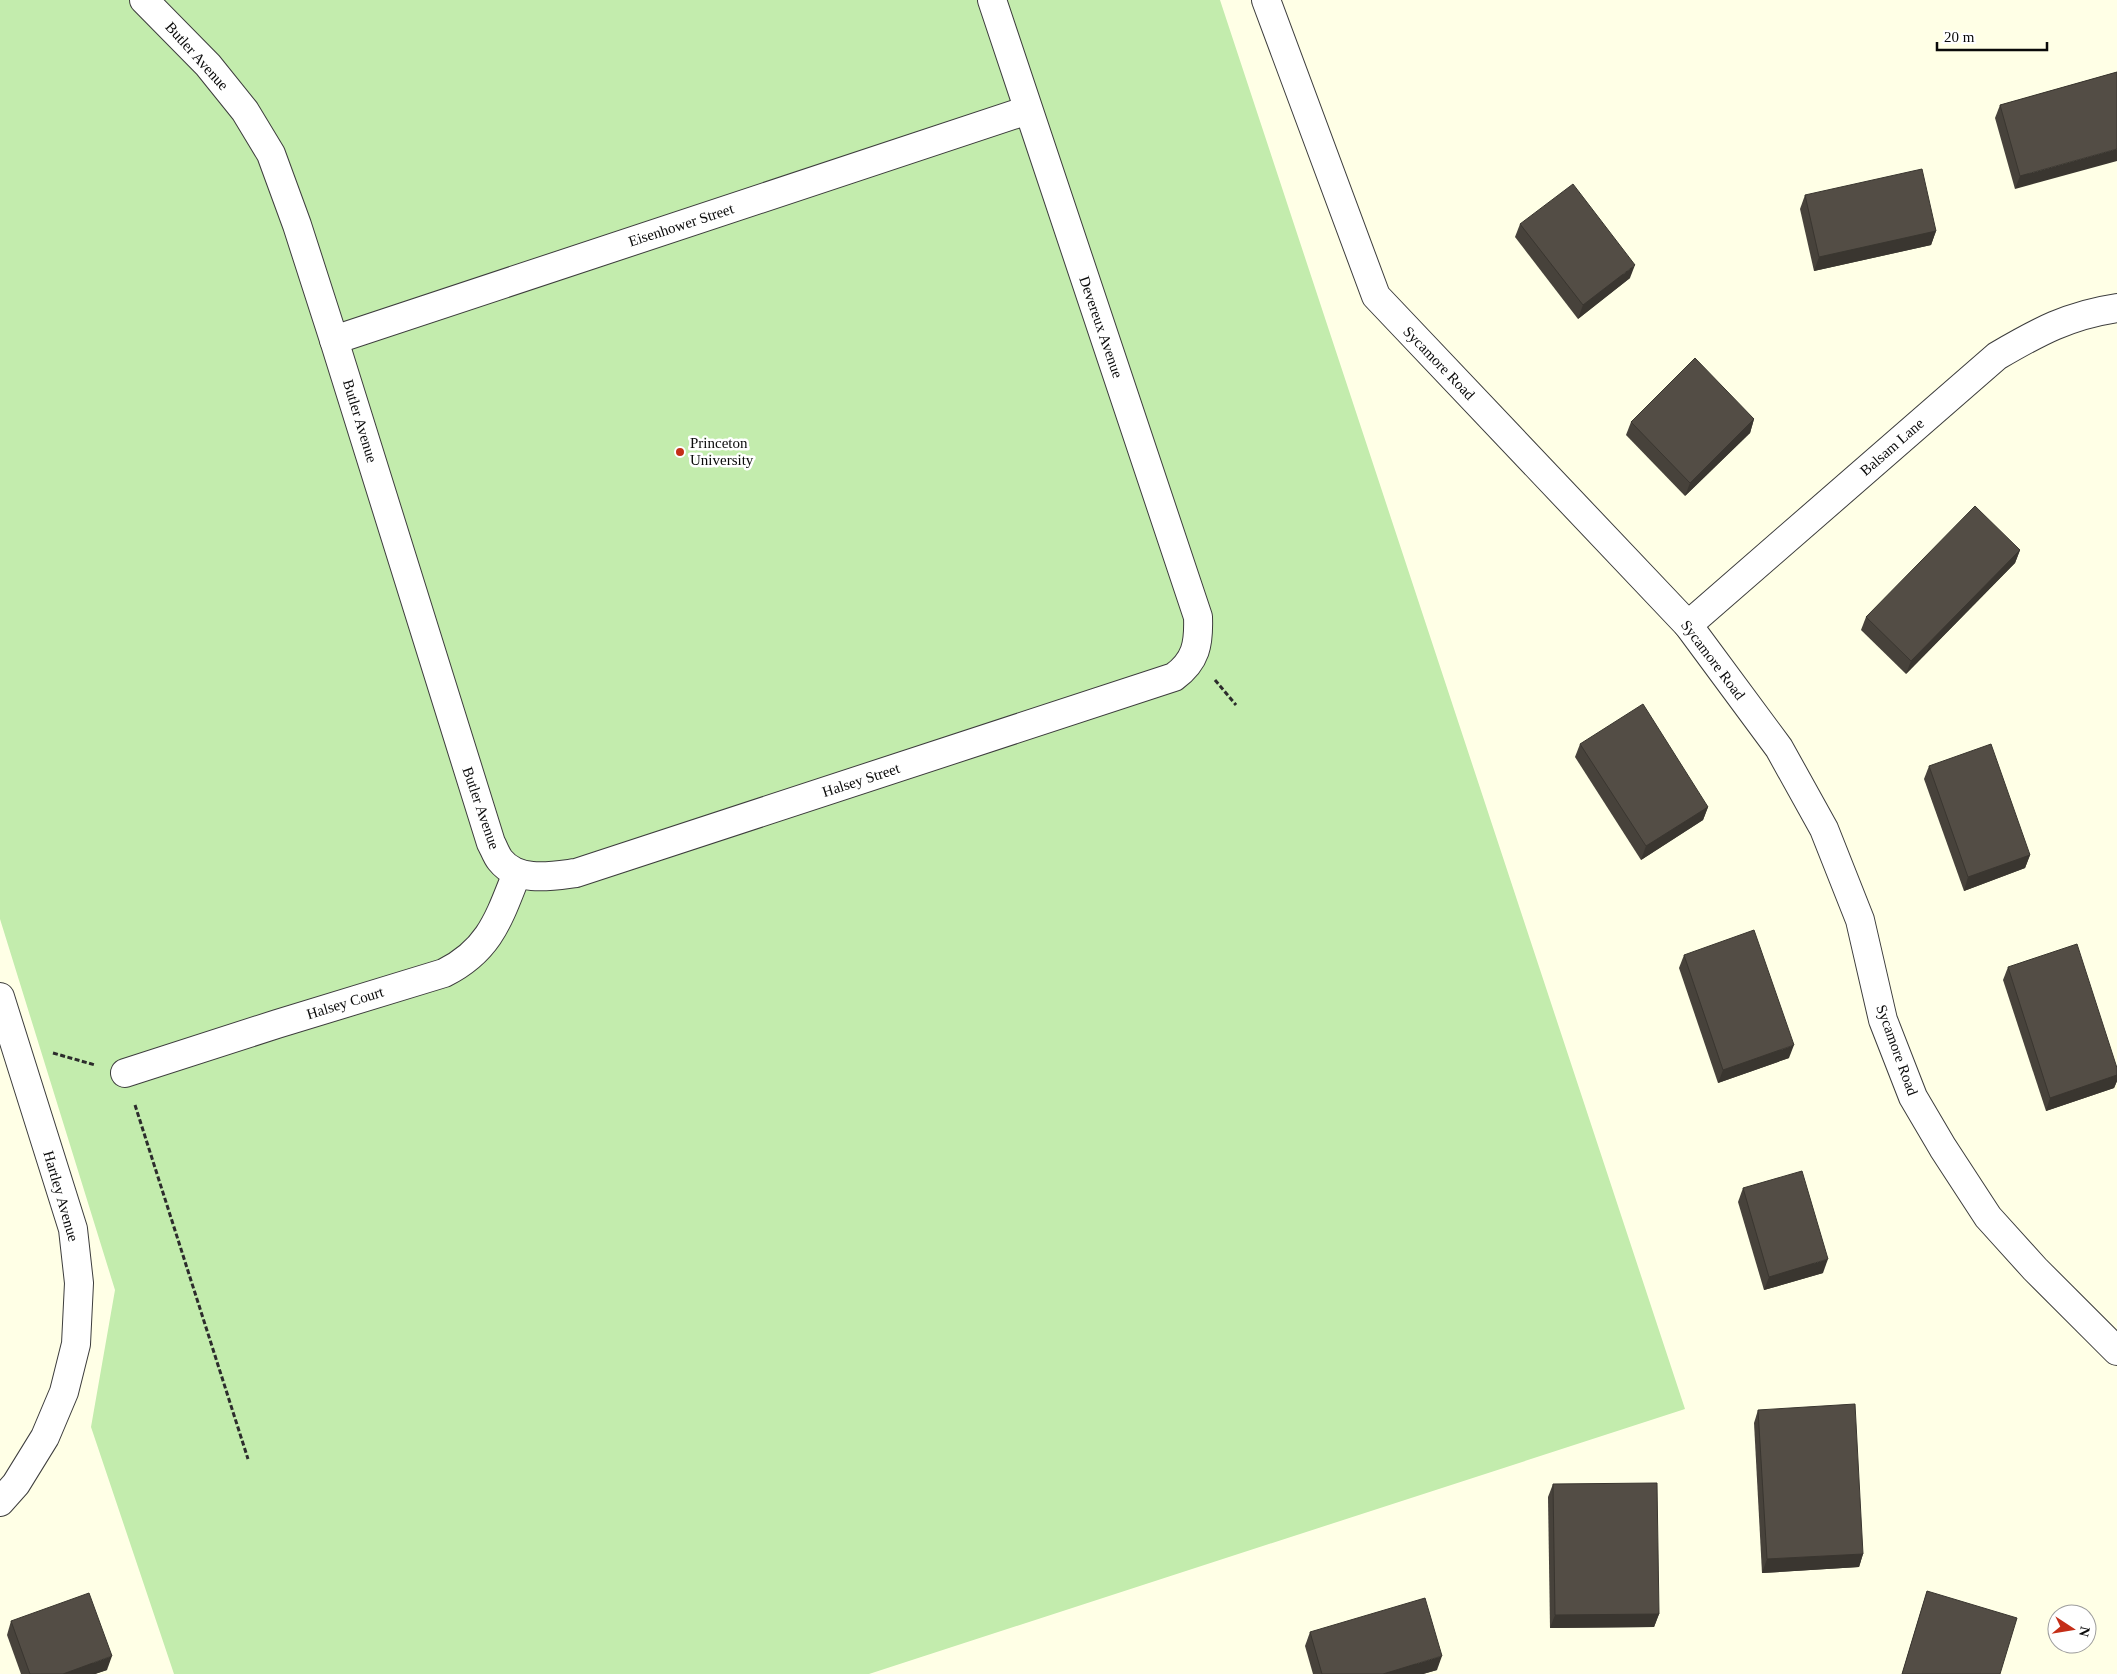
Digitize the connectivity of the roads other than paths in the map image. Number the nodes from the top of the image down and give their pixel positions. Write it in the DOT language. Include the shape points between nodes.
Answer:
graph roads {
  1 [pos="144,0"];
  2 [pos="992,0"];
  3 [pos="1266,0"];
  4 [pos="1028,110"];
  5 [pos="2117,308"];
  6 [pos="334,340"];
  7 [pos="1688,625"];
  8 [pos="1193,655"];
  9 [pos="517,873"];
  10 [pos="0,997"];
  11 [pos="125,1073"];
  12 [pos="2117,1351"];
  13 [pos="0,1502"];
  1 -- 6 [label="street, Butler Avenue" via="208,64 245,112 271,154"];
  2 -- 4 [label="street, Devereux Avenue"];
  3 -- 7 [label="street, Sycamore Road" via="1376,296"];
  4 -- 6 [label="street, Eisenhower Street"];
  4 -- 8 [label="street, Devereux Avenue" via="1198,617 1199,638"];
  5 -- 7 [label="street, Balsam Lane" via="2092,311 2042,329 1997,356"];
  6 -- 9 [label="street, Butler Avenue" via="491,843 501,862"];
  7 -- 12 [label="street, Sycamore Road" via="1779,748 1824,830 1860,920 1883,1020 1918,1106 1988,1217 2034,1269"];
  8 -- 9 [label="street, Halsey Street" via="1186,668 1174,677 576,873 542,878"];
  9 -- 11 [label="street, Halsey Court" via="488,937 461,964 444,973"];
  10 -- 13 [label="street, Hartley Avenue" via="73,1229 79,1283 76,1344 64,1392 45,1437 16,1484"];
}
